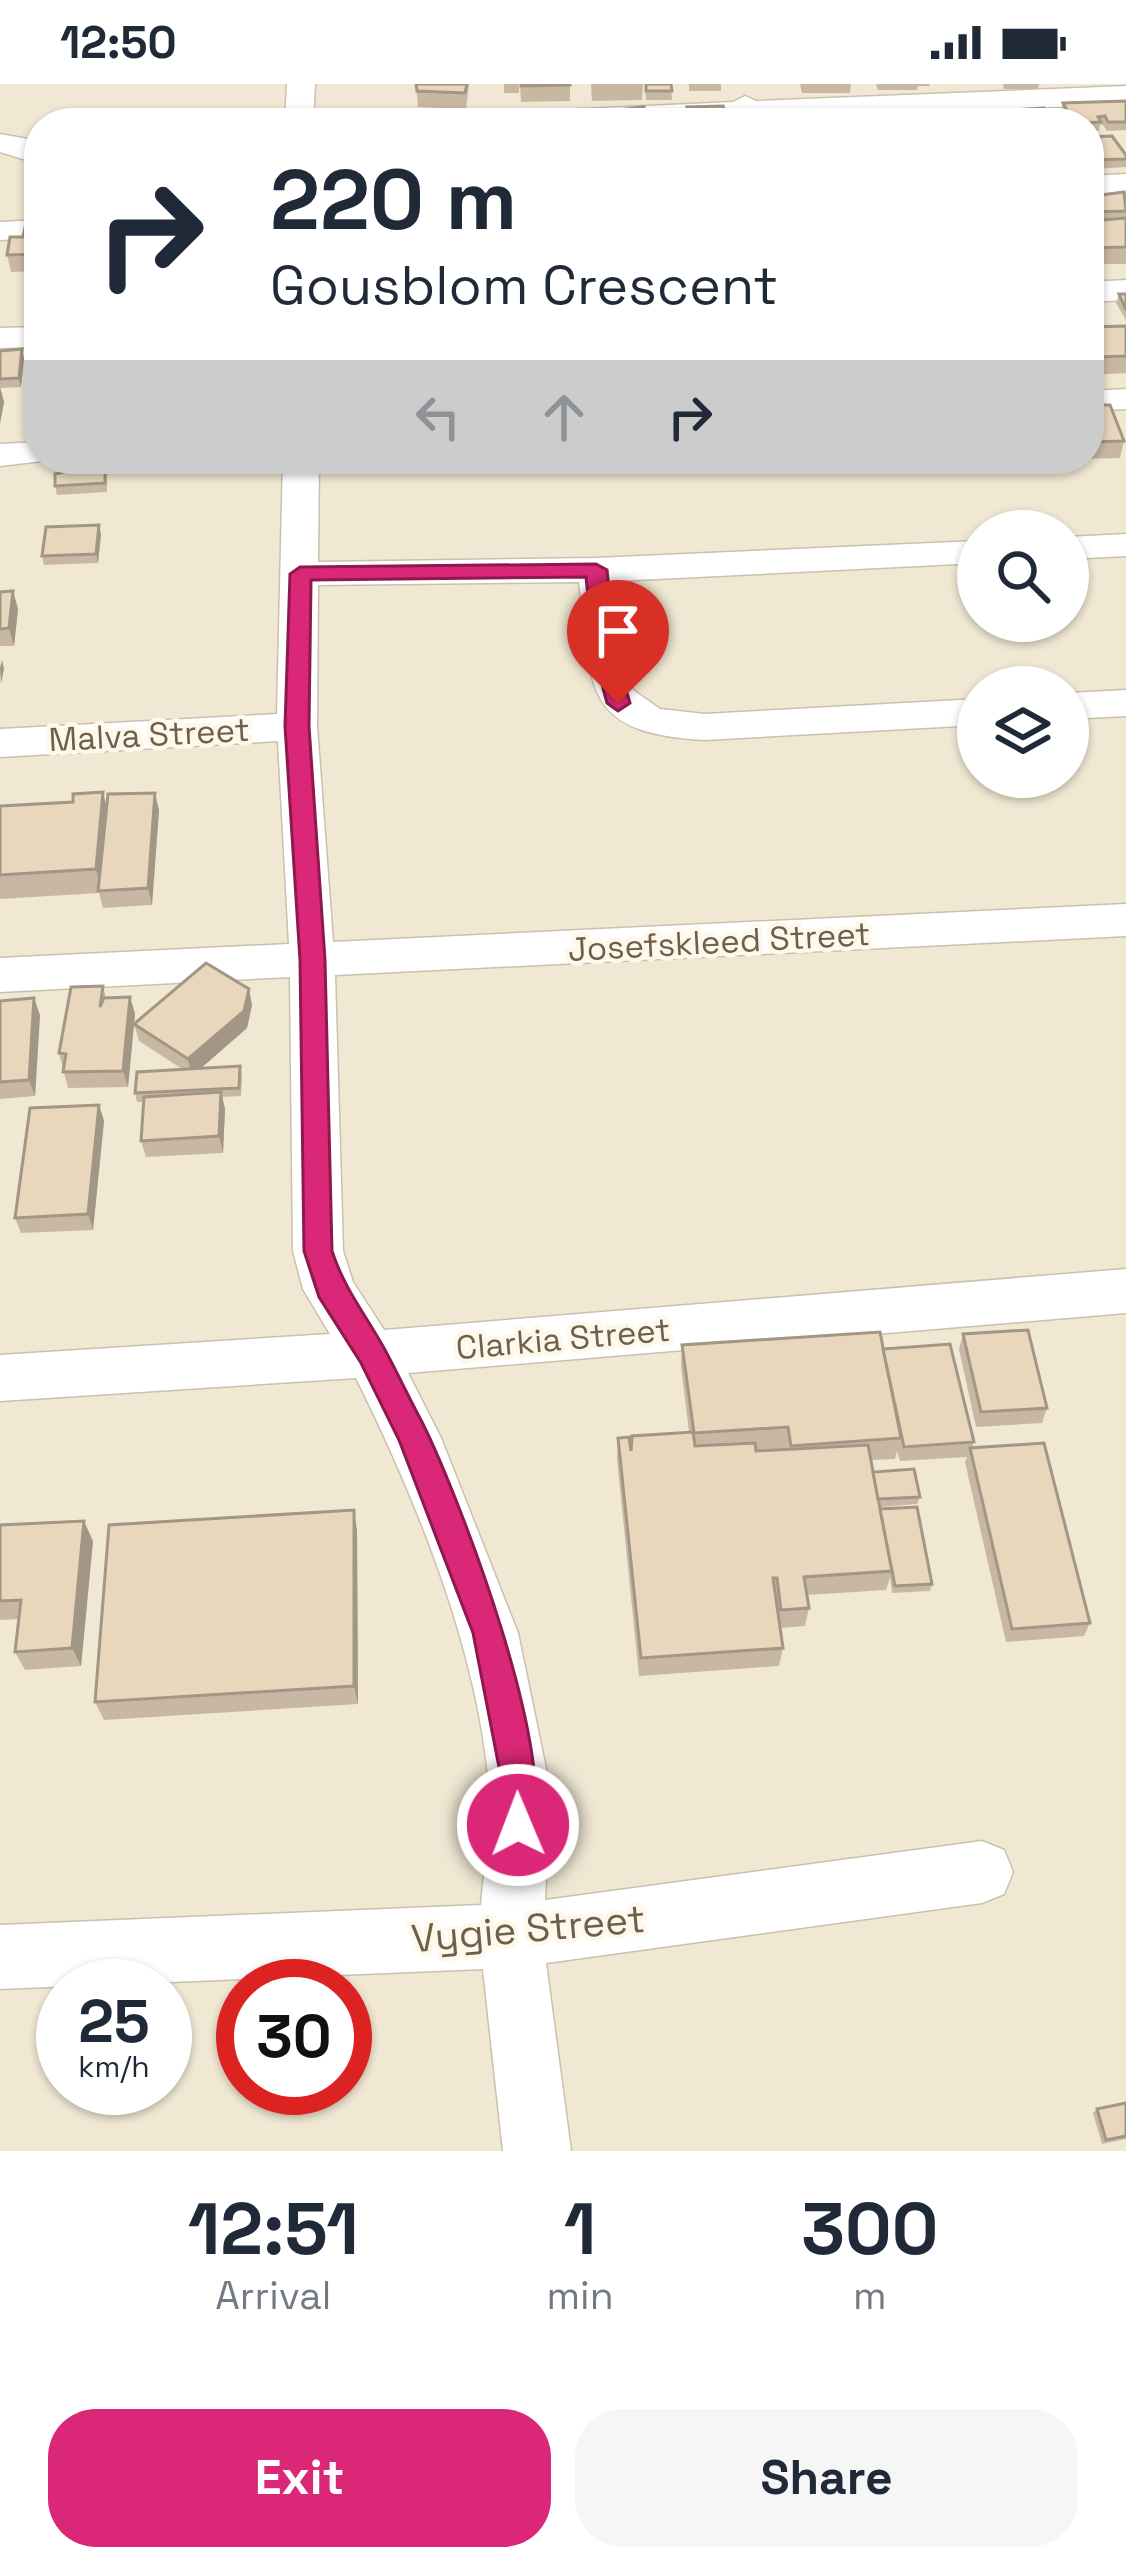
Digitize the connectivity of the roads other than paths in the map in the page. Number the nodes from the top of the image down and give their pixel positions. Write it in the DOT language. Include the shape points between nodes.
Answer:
graph roads {
  1 [pos="1126,95"];
  2 [pos="747,97"];
  3 [pos="633,108"];
  4 [pos="301,474"];
  5 [pos="1126,545"];
  6 [pos="1089,547"];
  7 [pos="957,553"];
  8 [pos="596,570"];
  9 [pos="300,574"];
  10 [pos="1126,703"];
  11 [pos="1089,705"];
  12 [pos="957,713"];
  13 [pos="297,726"];
  14 [pos="0,742"];
  15 [pos="1126,920"];
  16 [pos="312,960"];
  17 [pos="0,975"];
  18 [pos="1126,1291"];
  19 [pos="371,1354"];
  20 [pos="0,1378"];
  21 [pos="982,1872"];
  22 [pos="512,1936"];
  23 [pos="0,1957"];
  24 [pos="537,2151"];
  1 -- 2 [label="street"];
  2 -- 3 [label="street"];
  4 -- 9 [label="street"];
  5 -- 6 [label="street"];
  7 -- 8 [label="street"];
  8 -- 9 [label="street"];
  8 -- 12 [label="street" via="613,691 636,714 705,727"];
  9 -- 13 [label="street"];
  10 -- 11 [label="street"];
  13 -- 14 [label="street, Malva Street"];
  13 -- 16 [label="street"];
  15 -- 16 [label="street, Josefskleed Street"];
  16 -- 17 [label="street, Josefskleed Street"];
  16 -- 19 [label="street" via="318,1251 329,1289"];
  18 -- 19 [label="street, Clarkia Street"];
  19 -- 20 [label="street, Clarkia Street"];
  19 -- 22 [label="street" via="414,1438 494,1655 520,1788"];
  21 -- 22 [label="street, Vygie Street"];
  22 -- 23 [label="street, Vygie Street"];
  22 -- 24 [label="street"];
}
